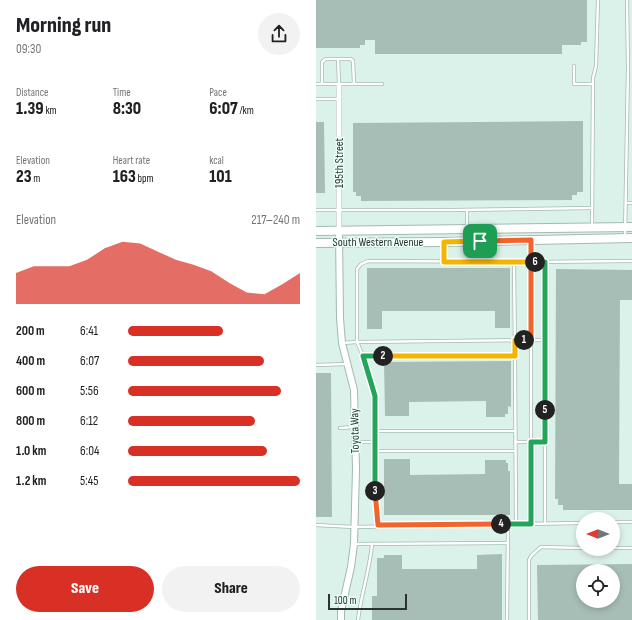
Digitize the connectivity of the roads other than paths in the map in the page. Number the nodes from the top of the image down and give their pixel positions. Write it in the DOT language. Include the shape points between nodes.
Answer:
graph roads {
  1 [pos="598,0"];
  2 [pos="627,0"];
  3 [pos="338,59"];
  4 [pos="574,66"];
  5 [pos="316,84"];
  6 [pos="322,84"];
  7 [pos="354,84"];
  8 [pos="382,84"];
  9 [pos="593,84"];
  10 [pos="339,85"];
  11 [pos="339,99"];
  12 [pos="316,100"];
  13 [pos="626,203"];
  14 [pos="632,203"];
  15 [pos="592,208"];
  16 [pos="316,210"];
  17 [pos="339,210"];
  18 [pos="467,210"];
  19 [pos="592,227"];
  20 [pos="629,227"];
  21 [pos="468,229"];
  22 [pos="316,231"];
  23 [pos="339,231"];
  24 [pos="628,238"];
  25 [pos="531,240"];
  26 [pos="339,242"];
  27 [pos="444,242"];
  28 [pos="316,243"];
  29 [pos="632,261"];
  30 [pos="444,262"];
  31 [pos="514,262"];
  32 [pos="531,262"];
  33 [pos="545,262"];
  34 [pos="515,340"];
  35 [pos="531,340"];
  36 [pos="545,340"];
  37 [pos="357,342"];
  38 [pos="342,343"];
  39 [pos="363,356"];
  40 [pos="515,356"];
  41 [pos="348,364"];
  42 [pos="316,365"];
  43 [pos="355,427"];
  44 [pos="340,428"];
  45 [pos="375,431"];
  46 [pos="515,431"];
  47 [pos="355,442"];
  48 [pos="375,442"];
  49 [pos="515,442"];
  50 [pos="531,442"];
  51 [pos="545,442"];
  52 [pos="375,451"];
  53 [pos="515,451"];
  54 [pos="620,522"];
  55 [pos="632,522"];
  56 [pos="545,523"];
  57 [pos="576,523"];
  58 [pos="508,524"];
  59 [pos="516,524"];
  60 [pos="531,524"];
  61 [pos="316,525"];
  62 [pos="378,525"];
  63 [pos="354,527"];
  64 [pos="507,542"];
  65 [pos="354,544"];
  66 [pos="372,544"];
  67 [pos="576,548"];
  68 [pos="620,548"];
  69 [pos="632,548"];
  70 [pos="341,620"];
  71 [pos="358,620"];
  72 [pos="507,620"];
  73 [pos="529,620"];
  1 -- 9 [label="lane"];
  2 -- 13 [label="lane"];
  3 -- 6 [label="lane" via="326,59 322,62"];
  3 -- 7 [label="lane" via="353,61"];
  3 -- 10 [label="lane"];
  4 -- 9 [label="lane" via="574,84"];
  5 -- 6 [label="lane"];
  6 -- 10 [label="lane"];
  7 -- 8 [label="lane"];
  7 -- 10 [label="lane"];
  9 -- 15 [label="lane"];
  10 -- 11 [label="street, 195th Street"];
  11 -- 12 [label="lane"];
  11 -- 17 [label="street, 195th Street"];
  13 -- 14 [label="lane"];
  13 -- 20 [label="lane"];
  15 -- 18 [label="lane"];
  15 -- 19 [label="lane"];
  16 -- 17 [label="lane"];
  17 -- 18 [label="lane"];
  17 -- 23 [label="street, 195th Street"];
  18 -- 21 [label="lane"];
  19 -- 20 [label="main road, South Western Avenue"];
  19 -- 21 [label="main road, South Western Avenue"];
  20 -- 24 [label="lane"];
  21 -- 23 [label="main road, South Western Avenue"];
  22 -- 23 [label="main road, South Western Avenue"];
  23 -- 26 [label="street, 195th Street"];
  24 -- 25 [label="main road, South Western Avenue"];
  25 -- 27 [label="main road, South Western Avenue"];
  25 -- 32 [label="lane"];
  26 -- 27 [label="main road, South Western Avenue"];
  26 -- 28 [label="main road, South Western Avenue"];
  26 -- 38 [label="street, Toyota Way"];
  27 -- 30 [label="lane"];
  29 -- 33 [label="lane"];
  30 -- 31 [label="lane"];
  30 -- 37 [label="lane" via="368,261 361,264 357,269"];
  31 -- 32 [label="lane"];
  31 -- 34 [label="lane"];
  32 -- 33 [label="lane"];
  32 -- 35 [label="lane"];
  33 -- 36 [label="lane"];
  34 -- 35 [label="lane"];
  34 -- 37 [label="lane"];
  34 -- 40 [label="lane"];
  35 -- 36 [label="lane"];
  35 -- 50 [label="lane"];
  36 -- 51 [label="lane"];
  37 -- 38 [label="lane"];
  37 -- 39 [label="lane"];
  38 -- 41 [label="street, Toyota Way"];
  39 -- 40 [label="lane"];
  39 -- 45 [label="lane" via="375,396"];
  40 -- 46 [label="lane"];
  41 -- 42 [label="lane"];
  41 -- 43 [label="street, Toyota Way" via="354,390"];
  43 -- 44 [label="lane"];
  43 -- 47 [label="street, Toyota Way"];
  45 -- 46 [label="lane"];
  45 -- 48 [label="lane"];
  46 -- 49 [label="lane"];
  47 -- 48 [label="lane"];
  47 -- 63 [label="street, Toyota Way"];
  48 -- 52 [label="lane"];
  49 -- 50 [label="lane"];
  49 -- 53 [label="lane"];
  50 -- 51 [label="lane"];
  50 -- 60 [label="lane"];
  51 -- 56 [label="lane"];
  52 -- 53 [label="lane"];
  52 -- 62 [label="lane" via="375,503"];
  53 -- 59 [label="lane"];
  54 -- 55 [label="lane"];
  56 -- 57 [label="lane"];
  56 -- 60 [label="lane"];
  58 -- 59 [label="lane"];
  58 -- 62 [label="lane"];
  58 -- 64 [label="lane"];
  59 -- 60 [label="lane"];
  61 -- 63 [label="lane"];
  62 -- 63 [label="lane"];
  63 -- 65 [label="street, Toyota Way"];
  64 -- 66 [label="lane"];
  64 -- 72 [label="lane"];
  65 -- 66 [label="lane"];
  65 -- 70 [label="street, Toyota Way"];
  66 -- 71 [label="lane"];
  67 -- 73 [label="lane" via="541,547 531,556"];
  68 -- 69 [label="lane"];
}
